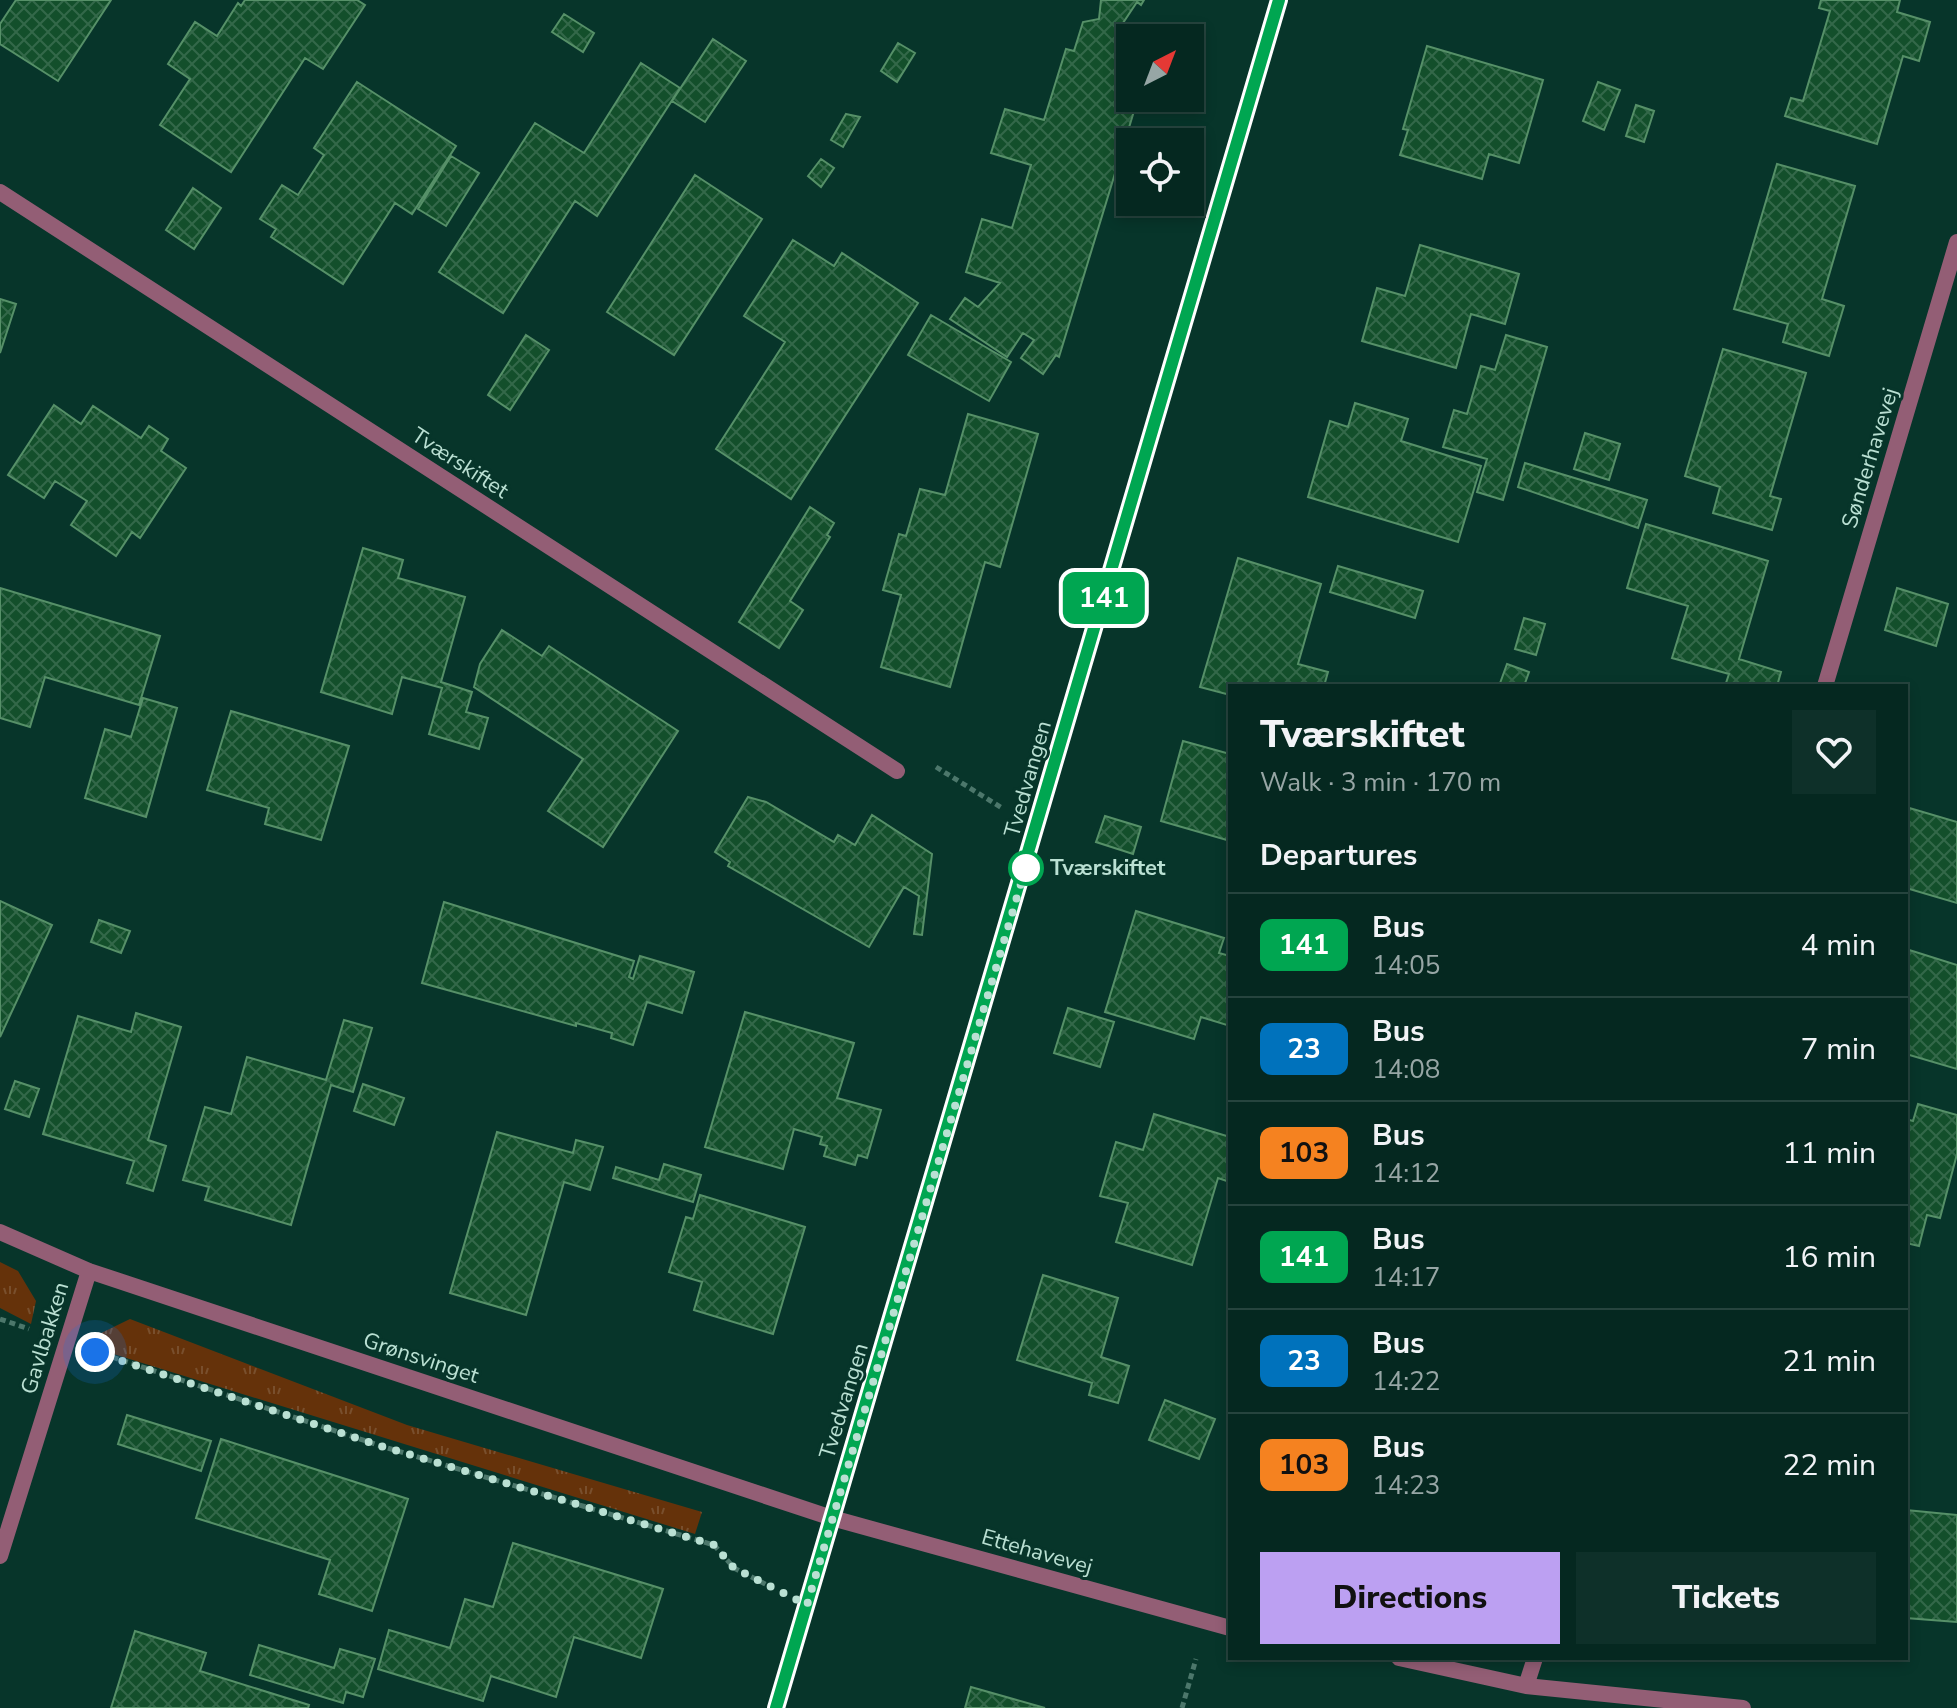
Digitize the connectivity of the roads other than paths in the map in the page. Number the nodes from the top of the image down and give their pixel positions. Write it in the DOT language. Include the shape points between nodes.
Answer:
graph roads {
  1 [pos="1279,0"];
  2 [pos="0,192"];
  3 [pos="1957,242"];
  4 [pos="1826,684"];
  5 [pos="897,771"];
  6 [pos="0,1232"];
  7 [pos="89,1271"];
  8 [pos="832,1518"];
  9 [pos="0,1556"];
  10 [pos="1228,1627"];
  11 [pos="1408,1660"];
  12 [pos="1534,1660"];
  13 [pos="1526,1686"];
  14 [pos="776,1708"];
  15 [pos="1743,1708"];
  1 -- 8 [label="street, Tvedvangen"];
  2 -- 5 [label="street, Tværskiftet"];
  3 -- 4 [label="street, Sønderhavevej"];
  6 -- 7 [label="street, Grønsvinget"];
  7 -- 8 [label="street, Grønsvinget"];
  7 -- 9 [label="street, Gavlbakken"];
  8 -- 10 [label="street, Ettehavevej"];
  8 -- 14 [label="street, Tvedvangen"];
  11 -- 13 [label="street"];
  12 -- 13 [label="street"];
  13 -- 15 [label="street"];
}
